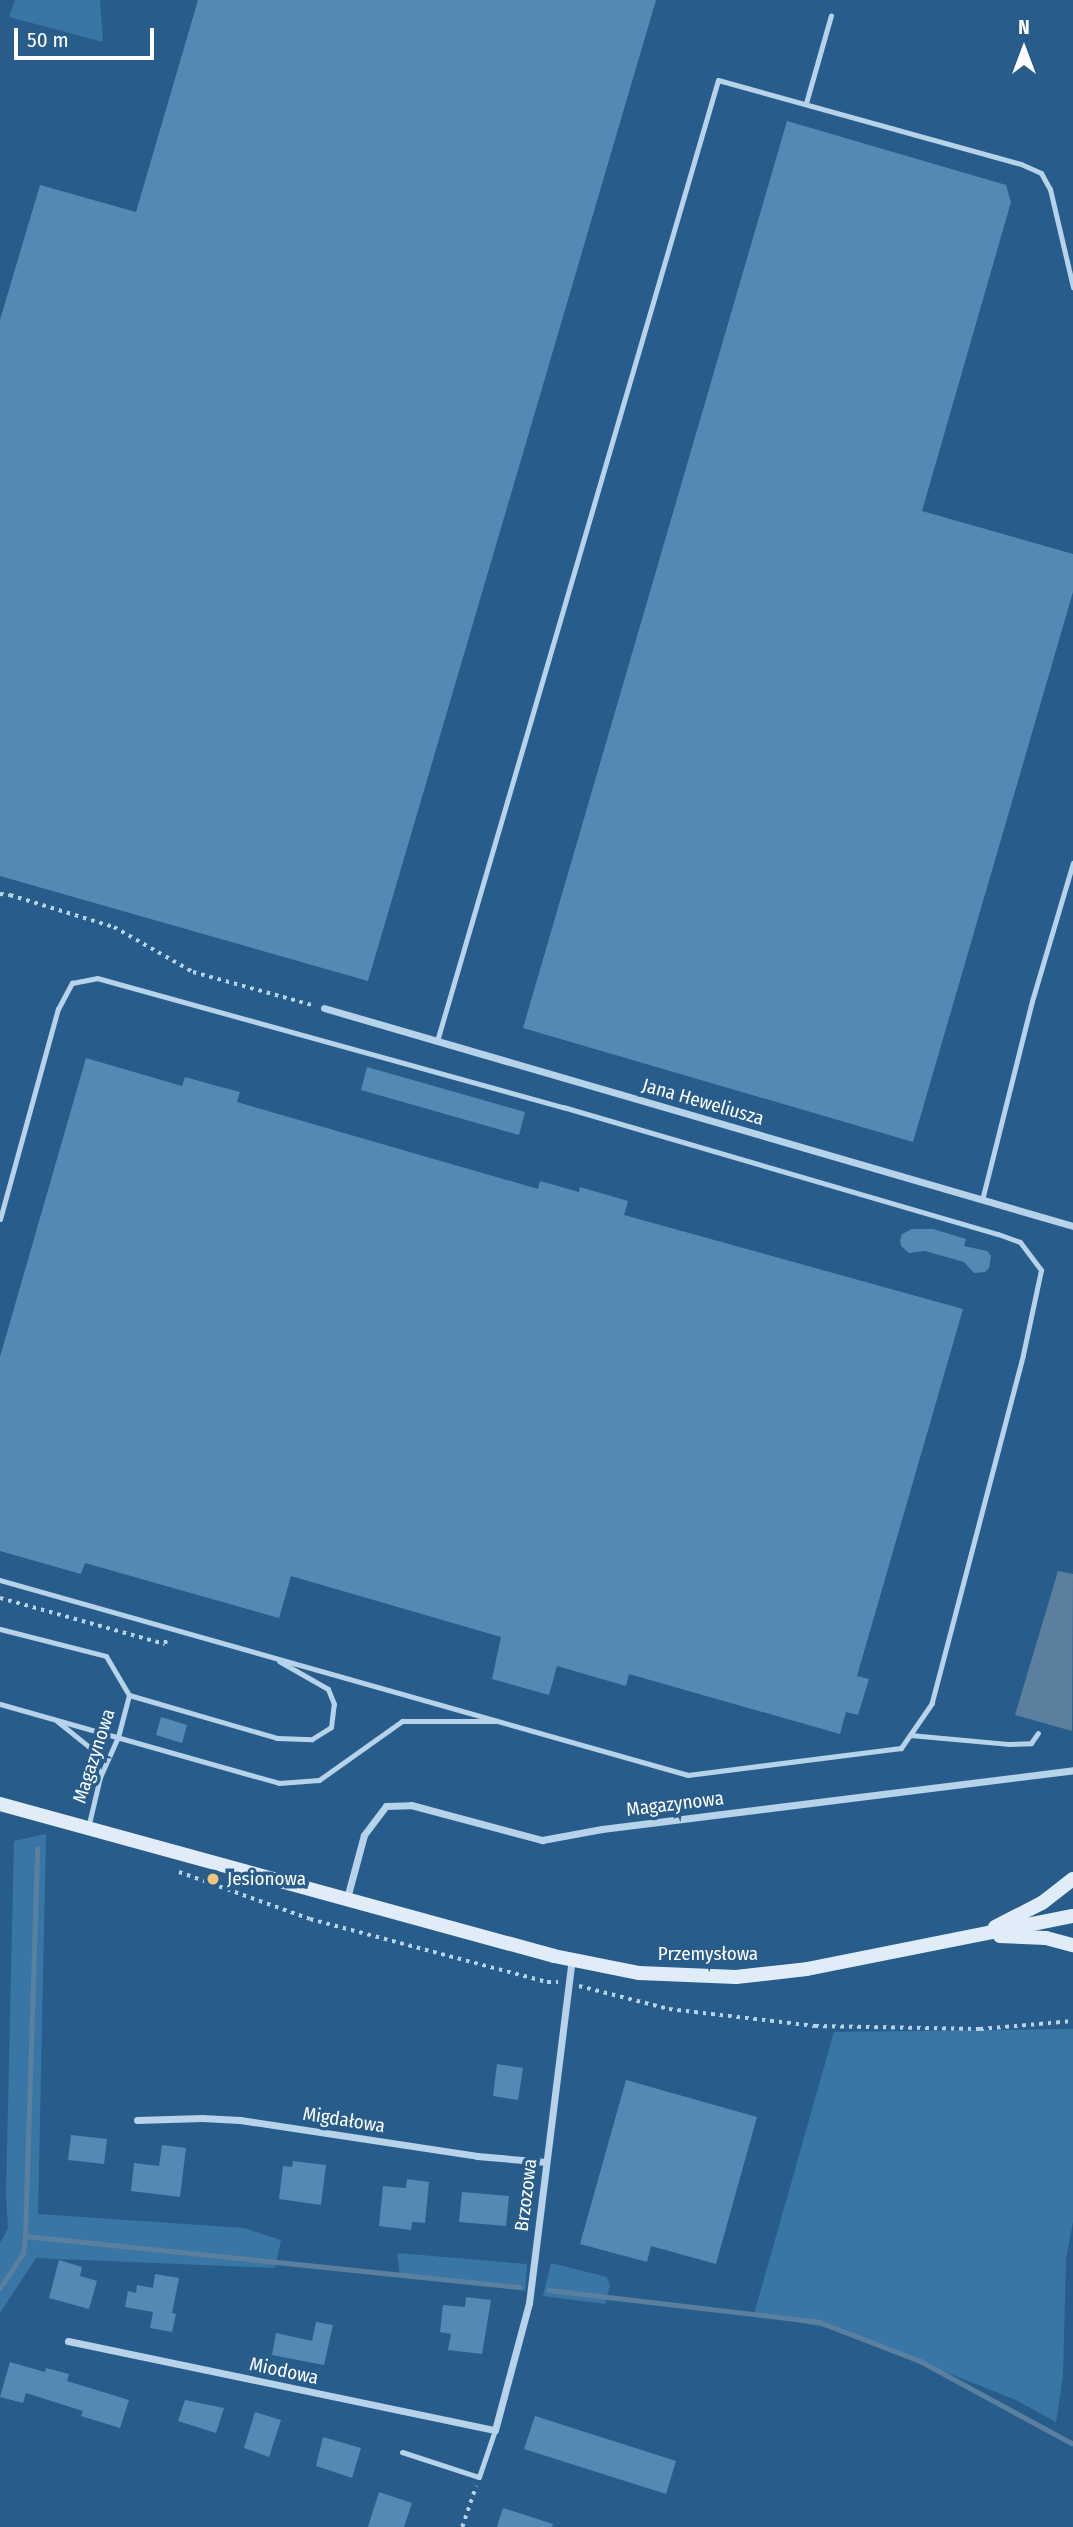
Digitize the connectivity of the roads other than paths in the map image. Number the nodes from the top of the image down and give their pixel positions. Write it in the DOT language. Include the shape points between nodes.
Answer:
graph roads {
  1 [pos="831,15"];
  2 [pos="806,103"];
  3 [pos="1073,287"];
  4 [pos="1073,863"];
  5 [pos="324,1008"];
  6 [pos="437,1041"];
  7 [pos="982,1200"];
  8 [pos="0,1219"];
  9 [pos="1073,1226"];
  10 [pos="0,1580"];
  11 [pos="0,1629"];
  12 [pos="271,1656"];
  13 [pos="130,1695"];
  14 [pos="0,1704"];
  15 [pos="54,1719"];
  16 [pos="505,1721"];
  17 [pos="1038,1733"];
  18 [pos="910,1735"];
  19 [pos="118,1737"];
  20 [pos="1073,1770"];
  21 [pos="100,1777"];
  22 [pos="0,1804"];
  23 [pos="88,1828"];
  24 [pos="1073,1880"];
  25 [pos="347,1898"];
  26 [pos="1073,1916"];
  27 [pos="978,1935"];
  28 [pos="1073,1945"];
  29 [pos="572,1960"];
  30 [pos="137,2120"];
  31 [pos="546,2162"];
  32 [pos="68,2342"];
  33 [pos="495,2430"];
  34 [pos="402,2452"];
  1 -- 2 [label="lane"];
  2 -- 3 [label="lane" via="1041,173 1050,189"];
  2 -- 6 [label="lane" via="718,80"];
  4 -- 7 [label="lane" via="1032,1001"];
  5 -- 6 [label="street, Jana Heweliusza"];
  6 -- 7 [label="street, Jana Heweliusza"];
  7 -- 9 [label="street, Jana Heweliusza"];
  8 -- 18 [label="lane" via="58,1009 72,983 97,978 563,1107 1020,1242 1041,1270 1036,1302 932,1703"];
  10 -- 12 [label="lane"];
  11 -- 13 [label="lane" via="106,1656"];
  12 -- 13 [label="lane" via="328,1689 334,1703 331,1727 312,1739 276,1738"];
  12 -- 16 [label="lane"];
  13 -- 19 [label="lane, Magazynowa"];
  14 -- 15 [label="lane"];
  15 -- 19 [label="lane"];
  15 -- 21 [label="lane" via="93,1750"];
  16 -- 18 [label="lane" via="688,1774 901,1748"];
  16 -- 19 [label="lane" via="402,1721 319,1780 279,1783"];
  17 -- 18 [label="lane" via="1031,1743 1008,1744"];
  19 -- 21 [label="lane, Magazynowa"];
  20 -- 25 [label="street, Magazynowa" via="542,1840 411,1805 386,1806 364,1835"];
  21 -- 23 [label="lane, Magazynowa"];
  22 -- 23 [label="street"];
  23 -- 25 [label="street"];
  24 -- 27 [label="street" via="1042,1903"];
  25 -- 29 [label="street, Przemysłowa"];
  26 -- 27 [label="street, Przemysłowa"];
  27 -- 28 [label="street" via="1046,1938"];
  27 -- 29 [label="street, Przemysłowa" via="863,1960 736,1977 639,1973"];
  29 -- 31 [label="street, Brzozowa"];
  30 -- 31 [label="street, Migdałowa" via="240,2120"];
  31 -- 33 [label="street, Brzozowa" via="529,2303"];
  32 -- 33 [label="street, Miodowa"];
  33 -- 34 [label="lane" via="479,2477"];
}
